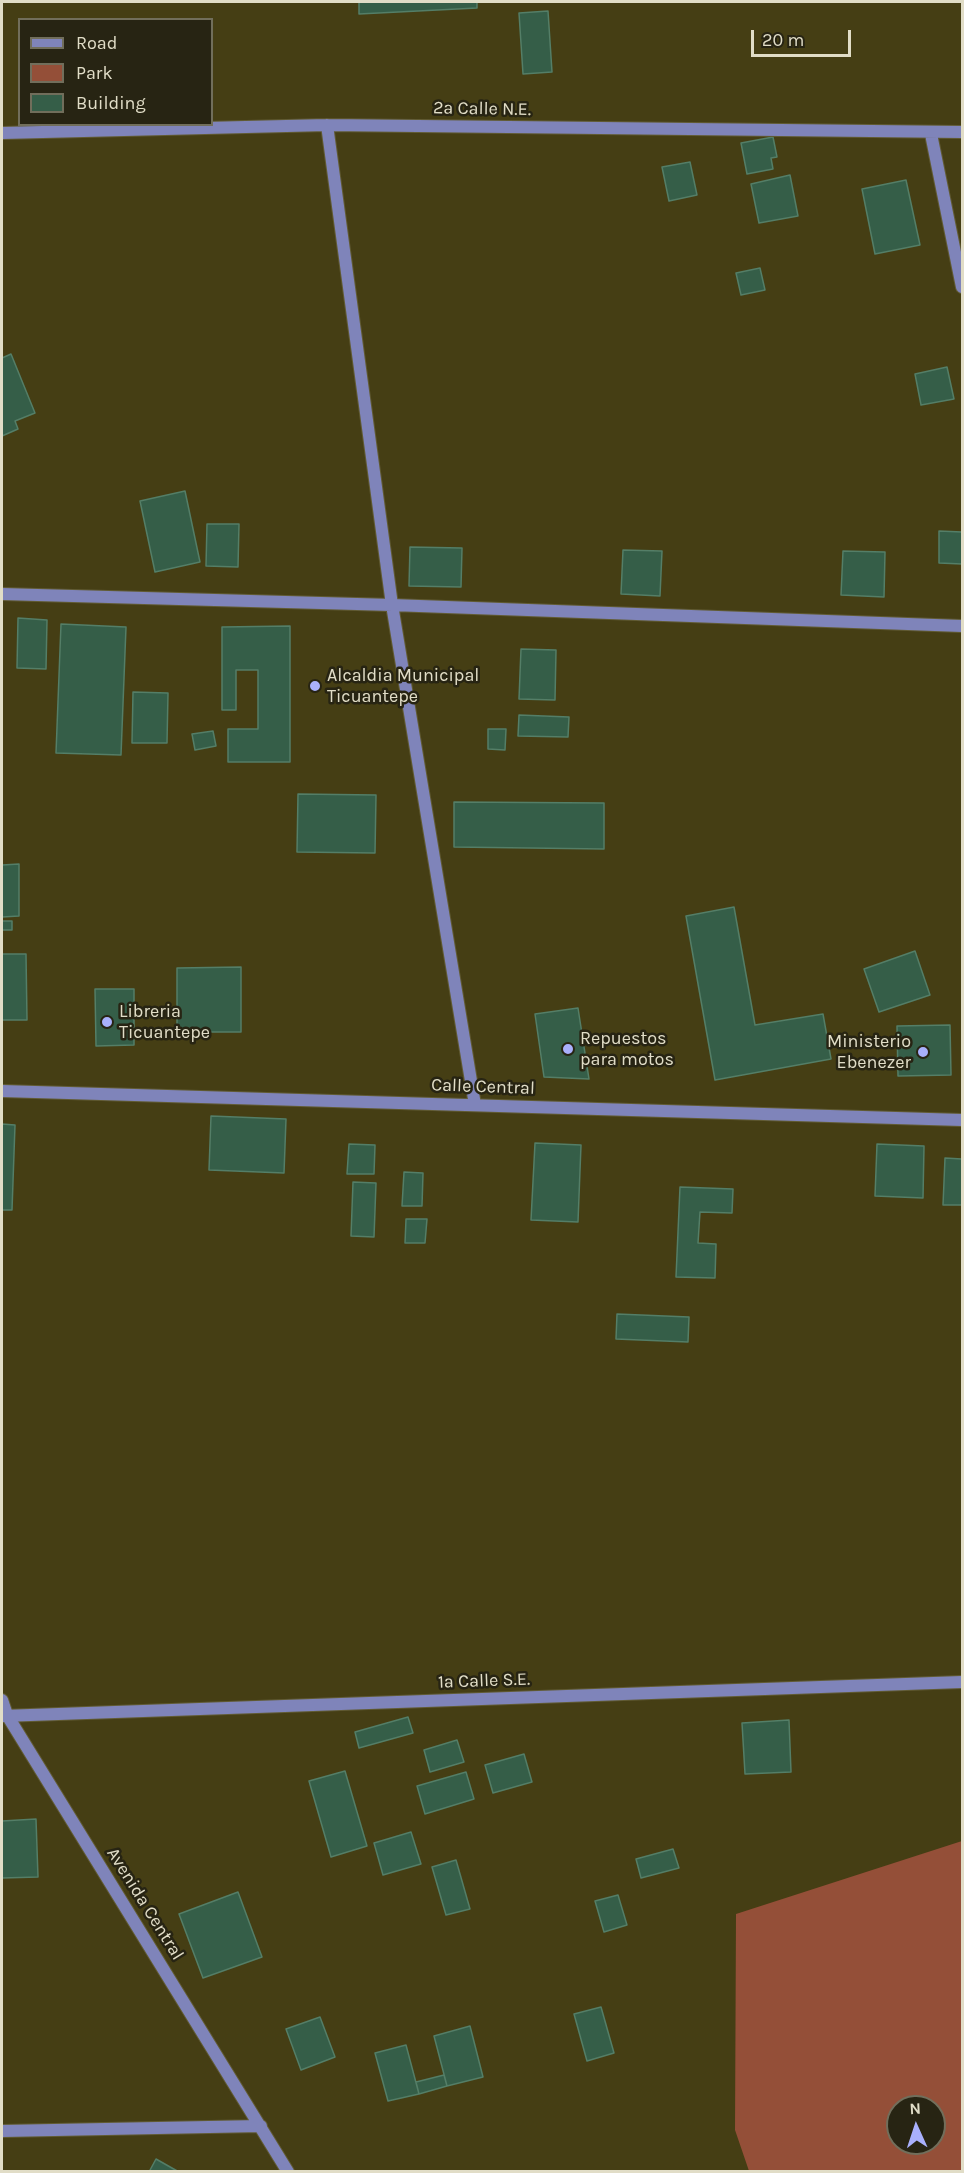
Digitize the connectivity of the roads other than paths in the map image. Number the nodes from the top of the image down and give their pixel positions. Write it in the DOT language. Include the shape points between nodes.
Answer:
graph roads {
  1 [pos="327,125"];
  2 [pos="963,132"];
  3 [pos="2,133"];
  4 [pos="931,134"];
  5 [pos="963,287"];
  6 [pos="2,594"];
  7 [pos="392,605"];
  8 [pos="963,627"];
  9 [pos="2,1090"];
  10 [pos="475,1105"];
  11 [pos="963,1120"];
  12 [pos="963,1682"];
  13 [pos="2,1700"];
  14 [pos="4,1715"];
  15 [pos="261,2126"];
  16 [pos="2,2131"];
  17 [pos="288,2172"];
  1 -- 3 [label="street, 2a Calle N.E."];
  1 -- 4 [label="street, 2a Calle N.E."];
  1 -- 7 [label="street"];
  2 -- 4 [label="street, 2a Calle N.E."];
  4 -- 5 [label="street"];
  6 -- 7 [label="street"];
  7 -- 8 [label="street"];
  7 -- 10 [label="street"];
  9 -- 10 [label="street, Calle Central"];
  10 -- 11 [label="street, Calle Central"];
  12 -- 14 [label="street, 1a Calle S.E."];
  13 -- 14 [label="street, Avenida Central"];
  14 -- 15 [label="street, Avenida Central"];
  15 -- 16 [label="street"];
  15 -- 17 [label="street, Avenida Central"];
}
